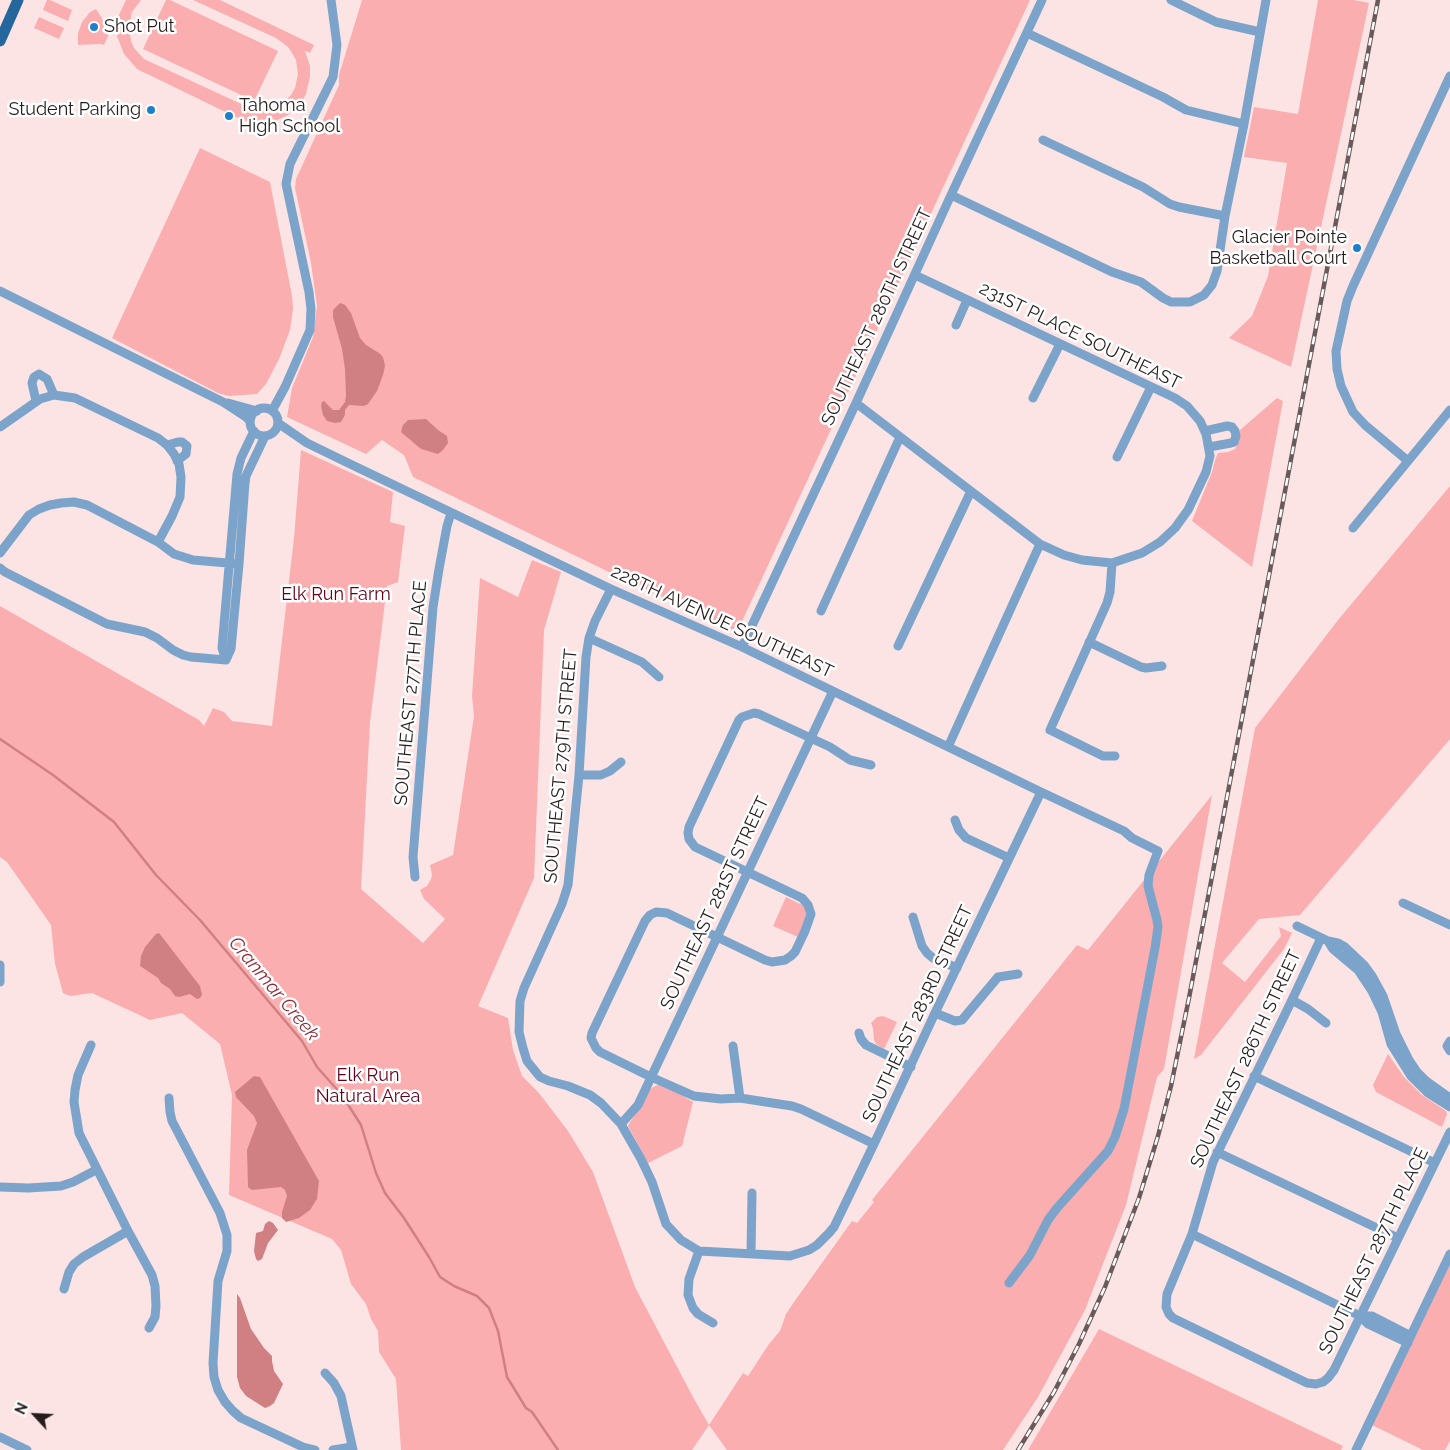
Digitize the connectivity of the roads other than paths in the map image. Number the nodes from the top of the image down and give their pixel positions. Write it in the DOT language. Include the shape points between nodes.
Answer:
graph roads {
  1 [pos="18,0"];
  2 [pos="331,0"];
  3 [pos="1042,0"];
  4 [pos="1171,0"];
  5 [pos="1266,0"];
  6 [pos="1260,32"];
  7 [pos="1027,33"];
  8 [pos="0,41"];
  9 [pos="1450,76"];
  10 [pos="1244,124"];
  11 [pos="1044,140"];
  12 [pos="951,195"];
  13 [pos="1225,216"];
  14 [pos="915,275"];
  15 [pos="0,291"];
  16 [pos="967,300"];
  17 [pos="956,326"];
  18 [pos="1060,344"];
  19 [pos="1151,387"];
  20 [pos="54,395"];
  21 [pos="1033,398"];
  22 [pos="36,401"];
  23 [pos="223,402"];
  24 [pos="856,402"];
  25 [pos="265,410"];
  26 [pos="1450,410"];
  27 [pos="250,421"];
  28 [pos="278,423"];
  29 [pos="0,427"];
  30 [pos="1205,431"];
  31 [pos="254,432"];
  32 [pos="269,434"];
  33 [pos="900,437"];
  34 [pos="307,443"];
  35 [pos="167,445"];
  36 [pos="1209,447"];
  37 [pos="1117,457"];
  38 [pos="177,461"];
  39 [pos="1408,461"];
  40 [pos="971,492"];
  41 [pos="451,513"];
  42 [pos="1353,528"];
  43 [pos="158,542"];
  44 [pos="1040,544"];
  45 [pos="0,553"];
  46 [pos="229,563"];
  47 [pos="1112,563"];
  48 [pos="239,564"];
  49 [pos="0,568"];
  50 [pos="611,589"];
  51 [pos="821,611"];
  52 [pos="589,638"];
  53 [pos="1089,642"];
  54 [pos="898,646"];
  55 [pos="742,647"];
  56 [pos="226,660"];
  57 [pos="1162,666"];
  58 [pos="659,677"];
  59 [pos="833,691"];
  60 [pos="811,738"];
  61 [pos="948,747"];
  62 [pos="1115,756"];
  63 [pos="621,762"];
  64 [pos="870,765"];
  65 [pos="579,775"];
  66 [pos="1041,792"];
  67 [pos="955,820"];
  68 [pos="1010,858"];
  69 [pos="748,872"];
  70 [pos="415,877"];
  71 [pos="1403,903"];
  72 [pos="913,917"];
  73 [pos="1450,925"];
  74 [pos="1297,926"];
  75 [pos="717,936"];
  76 [pos="1324,940"];
  77 [pos="0,965"];
  78 [pos="957,968"];
  79 [pos="1018,974"];
  80 [pos="0,982"];
  81 [pos="1292,1000"];
  82 [pos="935,1013"];
  83 [pos="1326,1022"];
  84 [pos="859,1033"];
  85 [pos="1450,1041"];
  86 [pos="91,1045"];
  87 [pos="733,1046"];
  88 [pos="1450,1051"];
  89 [pos="911,1067"];
  90 [pos="1254,1076"];
  91 [pos="651,1077"];
  92 [pos="169,1098"];
  93 [pos="740,1098"];
  94 [pos="1450,1098"];
  95 [pos="1450,1107"];
  96 [pos="621,1124"];
  97 [pos="1450,1132"];
  98 [pos="874,1144"];
  99 [pos="1217,1152"];
  100 [pos="1435,1163"];
  101 [pos="96,1170"];
  102 [pos="0,1186"];
  103 [pos="752,1193"];
  104 [pos="128,1231"];
  105 [pos="1192,1234"];
  106 [pos="1398,1238"];
  107 [pos="699,1251"];
  108 [pos="751,1254"];
  109 [pos="1450,1254"];
  110 [pos="1009,1283"];
  111 [pos="64,1288"];
  112 [pos="1360,1316"];
  113 [pos="713,1323"];
  114 [pos="149,1328"];
  115 [pos="1410,1339"];
  116 [pos="325,1374"];
  117 [pos="1323,1382"];
  118 [pos="0,1437"];
  119 [pos="352,1449"];
  120 [pos="27,1450"];
  121 [pos="315,1450"];
  122 [pos="333,1450"];
  123 [pos="1356,1450"];
  1 -- 8 [label="main road"];
  2 -- 25 [label="street" via="337,45 332,78 290,164 286,184 310,292 310,330 285,386"];
  3 -- 7 [label="street, SOUTHEAST 280TH STREET"];
  4 -- 6 [label="street" via="1216,22"];
  5 -- 6 [label="street"];
  6 -- 10 [label="street"];
  7 -- 10 [label="street" via="1186,110"];
  7 -- 12 [label="street, SOUTHEAST 280TH STREET"];
  9 -- 39 [label="street" via="1353,286 1336,351 1341,386 1353,412"];
  10 -- 13 [label="street"];
  11 -- 13 [label="street" via="1143,187 1170,204"];
  12 -- 13 [label="street" via="1112,272 1141,282 1171,302 1197,299 1208,291 1215,277"];
  12 -- 14 [label="street, SOUTHEAST 280TH STREET"];
  14 -- 16 [label="street, 231ST PLACE SOUTHEAST"];
  14 -- 24 [label="street, SOUTHEAST 280TH STREET"];
  15 -- 23 [label="street"];
  16 -- 17 [label="street"];
  16 -- 18 [label="street, 231ST PLACE SOUTHEAST"];
  18 -- 19 [label="street, 231ST PLACE SOUTHEAST"];
  18 -- 21 [label="street"];
  19 -- 30 [label="street, 231ST PLACE SOUTHEAST" via="1187,406"];
  19 -- 37 [label="street"];
  20 -- 22 [label="street"];
  20 -- 22 [label="street" via="47,378 39,374 32,383"];
  20 -- 35 [label="street" via="80,400"];
  22 -- 29 [label="street"];
  23 -- 25 [label="street"];
  23 -- 27 [label="street"];
  24 -- 33 [label="street"];
  24 -- 55 [label="street, SOUTHEAST 280TH STREET"];
  25 -- 27 [label="street" via="252,416"];
  25 -- 28 [label="street" via="277,418"];
  26 -- 39 [label="street"];
  27 -- 31 [label="street"];
  28 -- 32 [label="street"];
  28 -- 34 [label="street, 228TH AVENUE SOUTHEAST"];
  30 -- 36 [label="street, 231ST PLACE SOUTHEAST"];
  30 -- 36 [label="street" via="1227,426 1235,431 1234,442"];
  31 -- 32 [label="street"];
  31 -- 46 [label="street" via="238,467"];
  32 -- 34 [label="street, 228TH AVENUE SOUTHEAST"];
  32 -- 48 [label="street" via="246,476"];
  33 -- 40 [label="street"];
  33 -- 51 [label="street"];
  34 -- 41 [label="street, 228TH AVENUE SOUTHEAST"];
  35 -- 38 [label="street"];
  35 -- 38 [label="street" via="182,442 187,446 186,454"];
  36 -- 47 [label="street" via="1206,472 1188,510 1175,528 1142,553"];
  38 -- 43 [label="street" via="181,477 180,497"];
  39 -- 42 [label="street"];
  40 -- 44 [label="street"];
  40 -- 54 [label="street"];
  41 -- 50 [label="street, 228TH AVENUE SOUTHEAST"];
  41 -- 70 [label="street, SOUTHEAST 277TH PLACE" via="433,607 413,857"];
  43 -- 45 [label="street" via="87,505 74,502 39,509 29,515"];
  43 -- 46 [label="street" via="182,557"];
  44 -- 47 [label="street" via="1082,560"];
  44 -- 61 [label="street"];
  46 -- 48 [label="street"];
  46 -- 56 [label="street" via="222,648"];
  47 -- 53 [label="street" via="1107,603"];
  48 -- 56 [label="street" via="231,649"];
  49 -- 56 [label="street" via="107,624 152,635 183,655"];
  50 -- 52 [label="street, SOUTHEAST 279TH STREET"];
  50 -- 55 [label="street, 228TH AVENUE SOUTHEAST"];
  52 -- 58 [label="street" via="642,662"];
  52 -- 65 [label="street, SOUTHEAST 279TH STREET"];
  53 -- 57 [label="street" via="1141,667"];
  53 -- 62 [label="street" via="1050,730 1103,756"];
  55 -- 59 [label="street, 228TH AVENUE SOUTHEAST"];
  59 -- 60 [label="street, SOUTHEAST 281ST STREET"];
  59 -- 61 [label="street, 228TH AVENUE SOUTHEAST"];
  60 -- 64 [label="street" via="850,760"];
  60 -- 69 [label="street, SOUTHEAST 281ST STREET"];
  60 -- 69 [label="street" via="760,714 749,714 739,720 688,833 695,847"];
  61 -- 66 [label="street, 228TH AVENUE SOUTHEAST"];
  63 -- 65 [label="street" via="601,775"];
  65 -- 96 [label="street, SOUTHEAST 279TH STREET" via="567,890 524,988 520,1001 520,1032 528,1060 540,1077 590,1095"];
  66 -- 68 [label="street, SOUTHEAST 283RD STREET"];
  66 -- 110 [label="street, 228TH AVENUE SOUTHEAST" via="1158,850 1148,886 1158,927 1124,1109 1115,1137 1108,1151 1048,1220 1026,1262"];
  67 -- 68 [label="street" via="966,838"];
  68 -- 78 [label="street, SOUTHEAST 283RD STREET"];
  69 -- 75 [label="street, SOUTHEAST 281ST STREET"];
  69 -- 75 [label="street" via="802,898 810,909 810,920 795,952 785,960 772,962"];
  71 -- 73 [label="street"];
  72 -- 78 [label="street" via="927,953"];
  74 -- 76 [label="street"];
  75 -- 91 [label="street, SOUTHEAST 281ST STREET"];
  75 -- 91 [label="street" via="667,913 650,915 592,1033 593,1044 600,1052"];
  76 -- 81 [label="street, SOUTHEAST 286TH STREET"];
  76 -- 94 [label="street" via="1345,947 1368,970 1383,996 1409,1060 1426,1081"];
  76 -- 95 [label="street" via="1358,970 1370,986 1391,1044 1412,1076 1428,1094"];
  77 -- 80 [label="street"];
  78 -- 82 [label="street, SOUTHEAST 283RD STREET"];
  79 -- 82 [label="street" via="998,977 962,1020 955,1021"];
  81 -- 83 [label="street"];
  81 -- 90 [label="street, SOUTHEAST 286TH STREET"];
  82 -- 89 [label="street, SOUTHEAST 283RD STREET"];
  84 -- 89 [label="street" via="866,1045"];
  85 -- 88 [label="street" via="1447,1046"];
  86 -- 101 [label="street" via="78,1075 74,1102 79,1133"];
  87 -- 93 [label="street"];
  89 -- 98 [label="street, SOUTHEAST 283RD STREET"];
  90 -- 99 [label="street, SOUTHEAST 286TH STREET"];
  90 -- 100 [label="street"];
  91 -- 93 [label="street" via="694,1096"];
  91 -- 96 [label="street, SOUTHEAST 281ST STREET" via="638,1105"];
  92 -- 121 [label="street" via="172,1121 220,1213 227,1235 227,1251 218,1281 213,1355 218,1390 241,1418"];
  93 -- 98 [label="street" via="801,1109"];
  96 -- 107 [label="street" via="652,1182 666,1224 681,1240"];
  97 -- 100 [label="street, SOUTHEAST 287TH PLACE"];
  98 -- 108 [label="street, SOUTHEAST 283RD STREET" via="834,1226 817,1245 790,1256"];
  99 -- 105 [label="street, SOUTHEAST 286TH STREET"];
  99 -- 106 [label="street"];
  100 -- 106 [label="street, SOUTHEAST 287TH PLACE"];
  101 -- 102 [label="street" via="61,1186"];
  101 -- 104 [label="street"];
  103 -- 108 [label="street"];
  104 -- 111 [label="street" via="74,1264"];
  104 -- 114 [label="street" via="155,1286 155,1317"];
  105 -- 112 [label="street"];
  105 -- 117 [label="street, SOUTHEAST 286TH STREET" via="1166,1294 1166,1307 1173,1318 1307,1383"];
  106 -- 112 [label="street, SOUTHEAST 287TH PLACE"];
  107 -- 108 [label="street"];
  107 -- 113 [label="street" via="689,1279 688,1295 698,1314"];
  109 -- 115 [label="street"];
  112 -- 115 [label="street" via="1368,1324"];
  112 -- 117 [label="street, SOUTHEAST 287TH PLACE" via="1331,1375"];
  115 -- 123 [label="street"];
  116 -- 119 [label="street" via="341,1396"];
  118 -- 120 [label="street"];
  119 -- 122 [label="street"];
}
